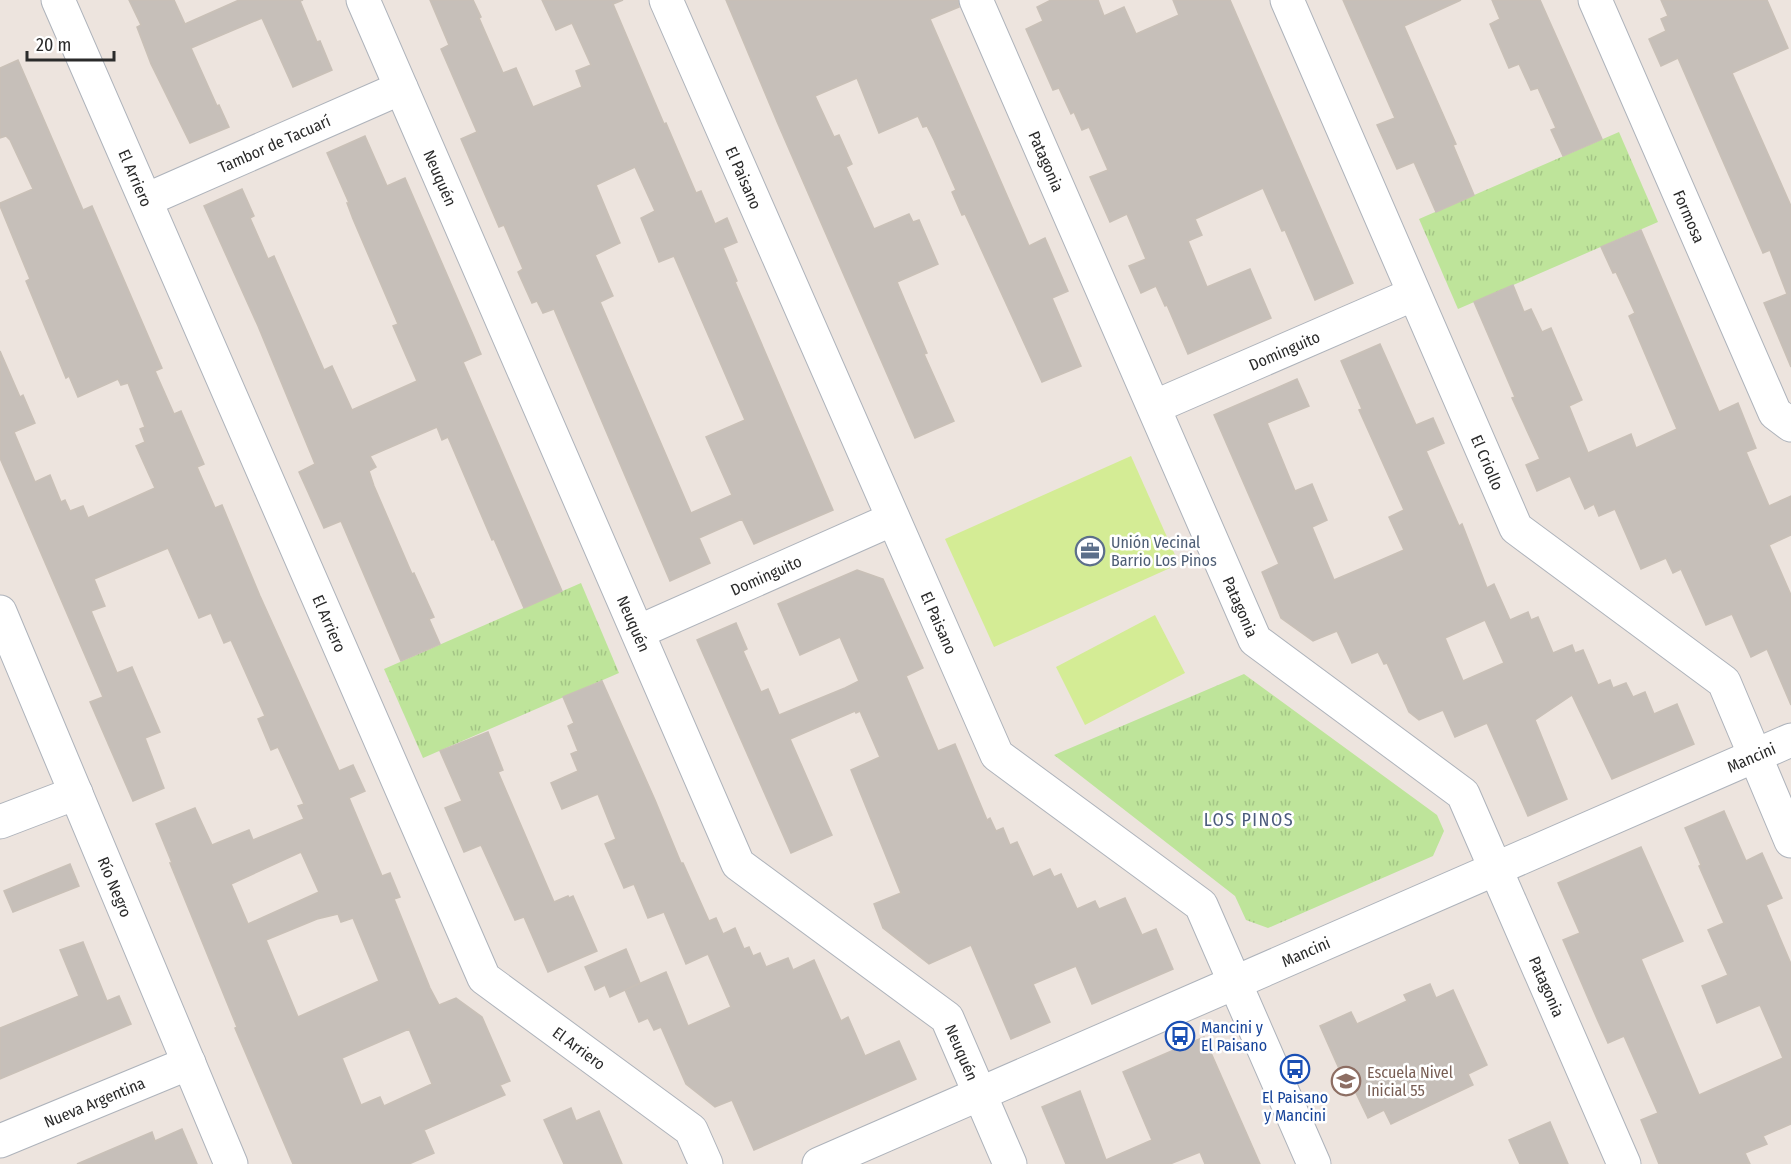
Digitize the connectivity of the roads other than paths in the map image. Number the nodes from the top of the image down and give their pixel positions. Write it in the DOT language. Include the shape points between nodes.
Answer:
graph roads {
  1 [pos="58,0"];
  2 [pos="363,0"];
  3 [pos="666,0"];
  4 [pos="976,0"];
  5 [pos="1287,0"];
  6 [pos="1595,0"];
  7 [pos="401,88"];
  8 [pos="146,200"];
  9 [pos="1414,294"];
  10 [pos="1154,407"];
  11 [pos="1791,425"];
  12 [pos="893,519"];
  13 [pos="0,612"];
  14 [pos="638,632"];
  15 [pos="1791,740"];
  16 [pos="1755,756"];
  17 [pos="76,793"];
  18 [pos="0,822"];
  19 [pos="1791,841"];
  20 [pos="1496,869"];
  21 [pos="1235,982"];
  22 [pos="189,1063"];
  23 [pos="980,1094"];
  24 [pos="0,1141"];
  25 [pos="231,1164"];
  26 [pos="706,1164"];
  27 [pos="819,1164"];
  28 [pos="1010,1164"];
  29 [pos="1314,1164"];
  30 [pos="1624,1164"];
  1 -- 8 [label="street, El Arriero"];
  2 -- 7 [label="street, Neuquén"];
  3 -- 12 [label="street, El Paisano"];
  4 -- 10 [label="street, Patagonia"];
  5 -- 9 [label="street, El Criollo"];
  6 -- 11 [label="street, Formosa" via="1775,413"];
  7 -- 8 [label="street, Tambor de Tacuarí"];
  7 -- 14 [label="street, Neuquén"];
  8 -- 26 [label="street, El Arriero" via="484,978 691,1130"];
  9 -- 10 [label="street, Dominguito"];
  9 -- 16 [label="street, El Criollo" via="1516,528 1724,682"];
  10 -- 20 [label="street, Patagonia" via="1256,640 1463,794"];
  12 -- 14 [label="street, Dominguito"];
  12 -- 21 [label="street, El Paisano" via="997,755 1201,905"];
  13 -- 17 [label="street, Río Negro"];
  14 -- 23 [label="street, Neuquén" via="738,864 947,1018"];
  15 -- 16 [label="street, Mancini"];
  16 -- 19 [label="street, El Criollo"];
  16 -- 20 [label="street, Mancini"];
  17 -- 18 [label="street"];
  17 -- 22 [label="street, Río Negro"];
  20 -- 21 [label="street, Mancini"];
  20 -- 30 [label="street, Patagonia"];
  21 -- 23 [label="street, Mancini"];
  21 -- 29 [label="street, El Paisano"];
  22 -- 24 [label="street, Nueva Argentina"];
  22 -- 25 [label="street, Río Negro"];
  23 -- 27 [label="street, Mancini"];
  23 -- 28 [label="street, Neuquén"];
}
